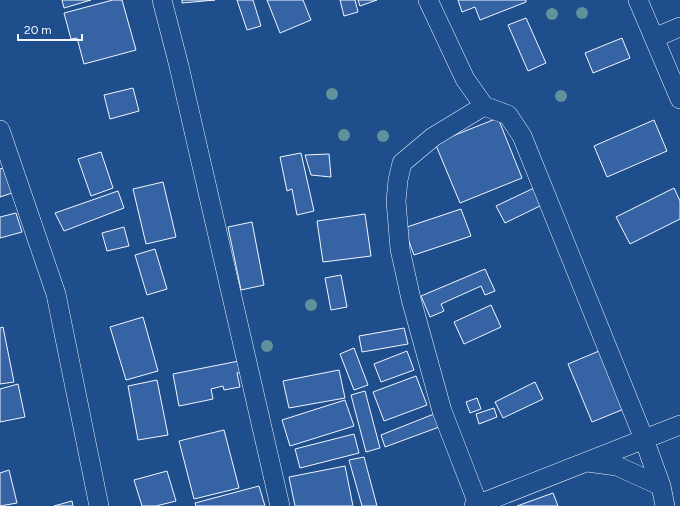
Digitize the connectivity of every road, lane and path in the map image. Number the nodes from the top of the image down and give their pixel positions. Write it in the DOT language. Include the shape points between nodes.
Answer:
graph roads {
  1 [pos="162,0"];
  2 [pos="428,0"];
  3 [pos="638,0"];
  4 [pos="680,26"];
  5 [pos="654,38"];
  6 [pos="680,99"];
  7 [pos="484,106"];
  8 [pos="0,130"];
  9 [pos="680,425"];
  10 [pos="644,439"];
  11 [pos="585,462"];
  12 [pos="661,486"];
  13 [pos="476,505"];
  14 [pos="99,506"];
  15 [pos="280,506"];
  16 [pos="665,506"];
  1 -- 15 [label="street"];
  2 -- 7 [label="street" via="466,79"];
  3 -- 5 [label="street"];
  4 -- 5 [label="street"];
  5 -- 6 [label="street"];
  7 -- 10 [label="street" via="508,115 522,136"];
  7 -- 13 [label="street" via="433,137 402,163 396,201 400,249 411,299 442,411"];
  8 -- 14 [label="street" via="56,294"];
  9 -- 10 [label="street"];
  10 -- 11 [label="street"];
  10 -- 12 [label="street"];
  11 -- 12 [label="street" via="617,466"];
  11 -- 13 [label="street"];
  12 -- 16 [label="street"];
}
